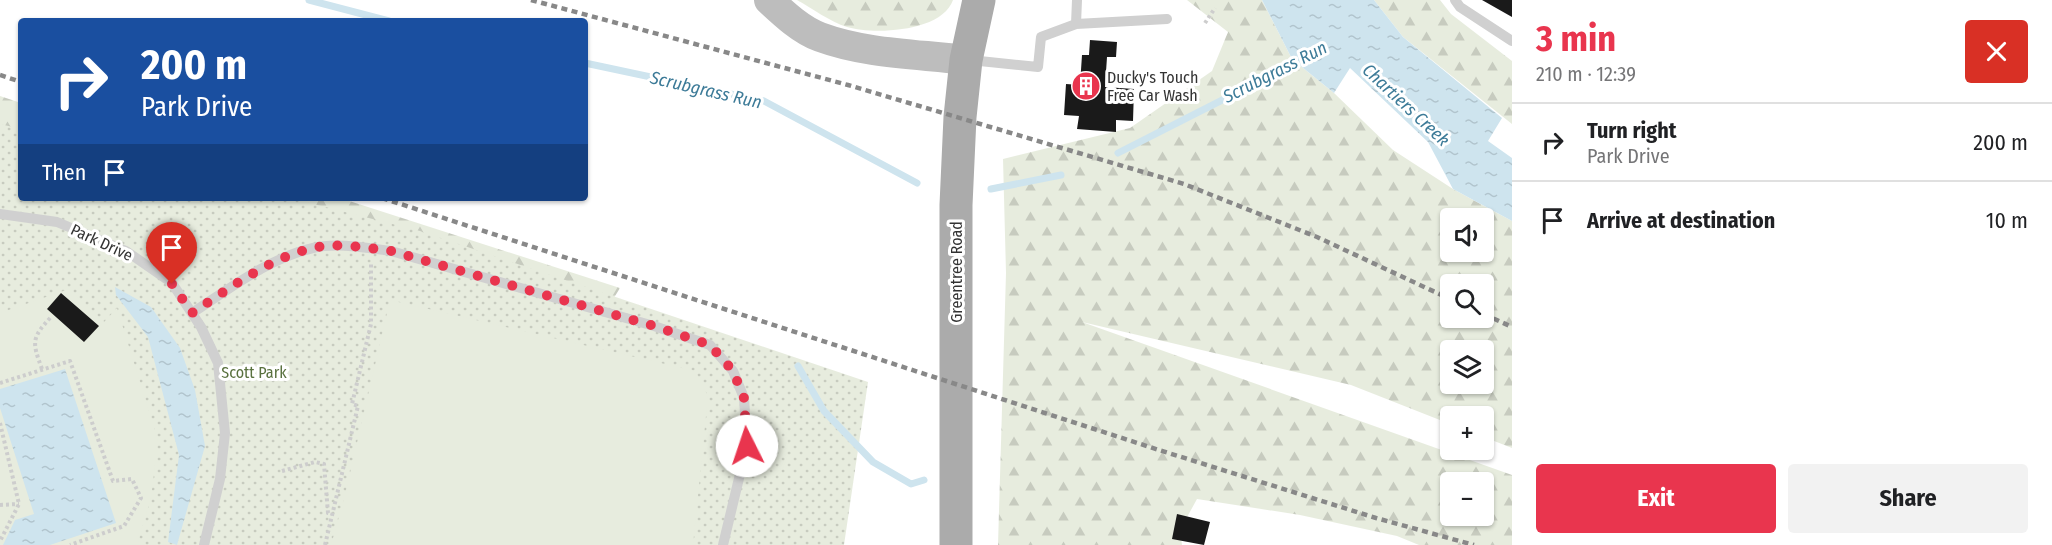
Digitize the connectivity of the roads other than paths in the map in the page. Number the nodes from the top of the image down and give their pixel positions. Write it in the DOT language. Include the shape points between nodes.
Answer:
graph roads {
  1 [pos="769,0"];
  2 [pos="979,0"];
  3 [pos="1077,0"];
  4 [pos="1455,0"];
  5 [pos="1167,19"];
  6 [pos="1076,24"];
  7 [pos="1512,41"];
  8 [pos="966,60"];
  9 [pos="0,214"];
  10 [pos="192,313"];
  11 [pos="204,545"];
  12 [pos="723,545"];
  13 [pos="956,545"];
  1 -- 8 [label="street" via="789,19 819,37 870,49"];
  2 -- 8 [label="main road, Greentree Road"];
  3 -- 6 [label="lane"];
  4 -- 7 [label="lane"];
  5 -- 6 [label="lane"];
  6 -- 8 [label="lane" via="1041,37 1038,67"];
  8 -- 13 [label="main road, Greentree Road" via="956,205"];
  9 -- 10 [label="lane, Park Drive" via="57,222 126,250 172,284"];
  10 -- 11 [label="lane, Park Drive" via="218,363 225,433 220,479"];
  10 -- 12 [label="lane" via="269,265 314,247 371,249 391,251 710,345 733,371 744,398 747,446"];
}
